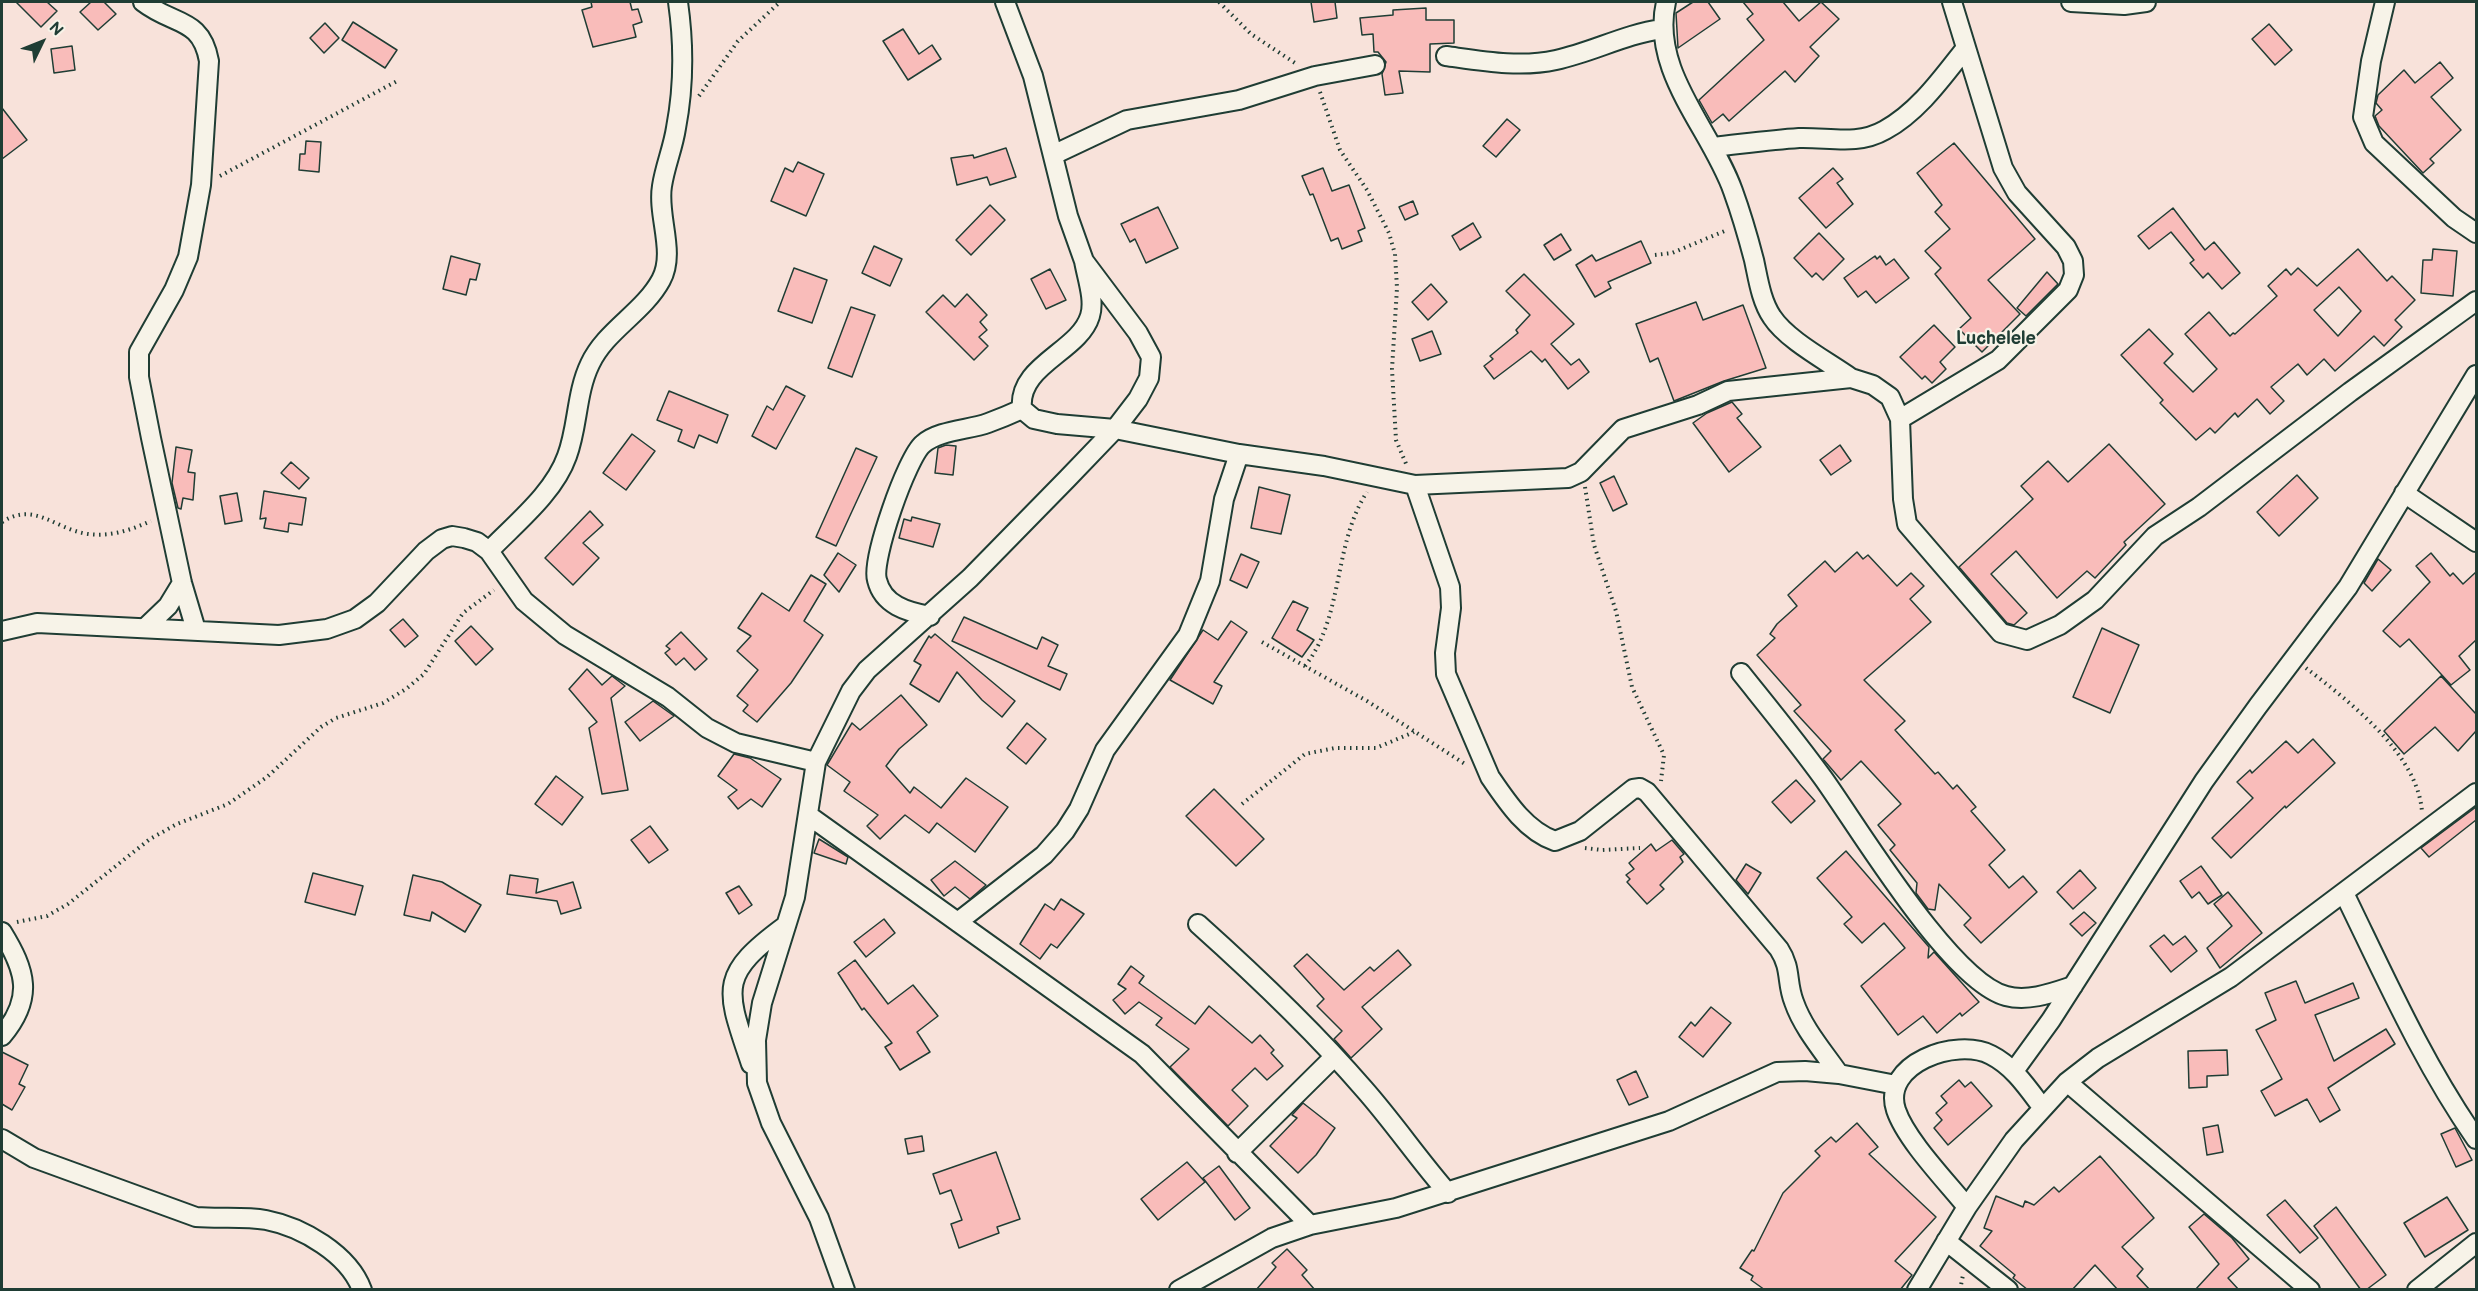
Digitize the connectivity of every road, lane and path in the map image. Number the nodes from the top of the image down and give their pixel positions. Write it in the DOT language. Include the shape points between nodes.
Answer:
graph roads {
  1 [pos="143,2"];
  2 [pos="678,2"];
  3 [pos="780,2"];
  4 [pos="1005,2"];
  5 [pos="1219,2"];
  6 [pos="1666,2"];
  7 [pos="1952,2"];
  8 [pos="2071,2"];
  9 [pos="2146,2"];
  10 [pos="2385,2"];
  11 [pos="1662,29"];
  12 [pos="1965,49"];
  13 [pos="1446,56"];
  14 [pos="1375,65"];
  15 [pos="1315,76"];
  16 [pos="399,81"];
  17 [pos="694,104"];
  18 [pos="1712,147"];
  19 [pos="1055,154"];
  20 [pos="201,185"];
  21 [pos="1746,231"];
  22 [pos="2476,232"];
  23 [pos="1655,255"];
  24 [pos="1084,261"];
  25 [pos="2476,301"];
  26 [pos="2476,375"];
  27 [pos="1851,378"];
  28 [pos="1022,409"];
  29 [pos="1900,419"];
  30 [pos="1115,429"];
  31 [pos="1239,454"];
  32 [pos="1581,472"];
  33 [pos="1375,478"];
  34 [pos="1415,484"];
  35 [pos="2404,494"];
  36 [pos="168,513"];
  37 [pos="2,522"];
  38 [pos="2476,540"];
  39 [pos="489,551"];
  40 [pos="510,580"];
  41 [pos="182,583"];
  42 [pos="930,616"];
  43 [pos="145,628"];
  44 [pos="196,630"];
  45 [pos="2,631"];
  46 [pos="1262,642"];
  47 [pos="2294,658"];
  48 [pos="1305,666"];
  49 [pos="1741,673"];
  50 [pos="1414,732"];
  51 [pos="816,762"];
  52 [pos="1490,777"];
  53 [pos="2476,793"];
  54 [pos="1242,804"];
  55 [pos="1658,805"];
  56 [pos="808,815"];
  57 [pos="2424,831"];
  58 [pos="1555,842"];
  59 [pos="1640,848"];
  60 [pos="2344,893"];
  61 [pos="959,921"];
  62 [pos="1198,924"];
  63 [pos="785,926"];
  64 [pos="7,927"];
  65 [pos="2073,987"];
  66 [pos="2,1036"];
  67 [pos="1334,1057"];
  68 [pos="2014,1071"];
  69 [pos="1839,1074"];
  70 [pos="2067,1082"];
  71 [pos="757,1083"];
  72 [pos="1896,1085"];
  73 [pos="2042,1107"];
  74 [pos="2,1139"];
  75 [pos="2476,1139"];
  76 [pos="1237,1153"];
  77 [pos="1448,1193"];
  78 [pos="1967,1207"];
  79 [pos="1310,1225"];
  80 [pos="1946,1241"];
  81 [pos="2476,1243"];
  82 [pos="362,1290"];
  83 [pos="845,1290"];
  84 [pos="1179,1290"];
  85 [pos="1917,1290"];
  86 [pos="2008,1290"];
  87 [pos="2310,1290"];
  88 [pos="2417,1290"];
  1 -- 20 [label="street" via="197,30 206,43 209,83"];
  2 -- 39 [label="street" via="682,69 677,123 662,187 665,270 646,300 607,338 590,364 560,474"];
  3 -- 17 [label="path" via="738,41"];
  4 -- 19 [label="street" via="1033,76"];
  5 -- 15 [label="path" via="1251,34"];
  6 -- 11 [label="street"];
  7 -- 12 [label="street"];
  8 -- 9 [label="street" via="2124,6"];
  10 -- 22 [label="street" via="2371,61 2364,117 2374,143 2454,218"];
  11 -- 13 [label="street" via="1638,32 1578,54 1533,63"];
  11 -- 18 [label="street" via="1675,76"];
  12 -- 18 [label="street" via="1938,83 1884,131 1860,140 1801,138"];
  12 -- 29 [label="street" via="2003,168 2017,193 2066,247 2074,275 2068,290 1998,360"];
  14 -- 15 [label="street"];
  15 -- 19 [label="street" via="1239,100 1127,120"];
  15 -- 34 [label="path" via="1340,150 1367,190 1395,254 1392,369 1396,440"];
  16 -- 20 [label="path"];
  18 -- 21 [label="street" via="1730,183"];
  19 -- 24 [label="street" via="1068,216"];
  20 -- 36 [label="street" via="188,257 139,352 143,399"];
  21 -- 23 [label="path" via="1721,231 1672,253"];
  21 -- 27 [label="street" via="1759,286 1771,316 1788,333"];
  24 -- 28 [label="street" via="1092,304 1090,316 1083,330 1027,384 1020,397"];
  24 -- 30 [label="street" via="1138,333 1151,357 1149,378"];
  25 -- 29 [label="street" via="2155,536 2095,600 2060,625 2027,640 2001,633 1907,524"];
  26 -- 35 [label="street"];
  27 -- 29 [label="street" via="1873,385 1890,397"];
  27 -- 32 [label="street" via="1728,391 1623,429"];
  28 -- 30 [label="street" via="1034,419"];
  28 -- 42 [label="street" via="937,437 923,444 909,462 879,554 876,578 881,591 899,608"];
  30 -- 31 [label="street"];
  30 -- 42 [label="street"];
  31 -- 33 [label="street" via="1324,465"];
  31 -- 61 [label="street" via="1224,499 1209,581 1188,635 1106,750 1065,831 1044,855"];
  32 -- 34 [label="street" via="1568,478 1545,480"];
  32 -- 55 [label="path" via="1594,545 1616,611 1632,687 1664,755"];
  33 -- 34 [label="street"];
  33 -- 48 [label="path" via="1362,499 1347,542 1321,639"];
  34 -- 52 [label="street" via="1450,587 1446,674"];
  35 -- 38 [label="street"];
  35 -- 47 [label="street" via="2348,587"];
  36 -- 37 [label="path" via="119,533 100,535 76,531 28,512"];
  36 -- 41 [label="street"];
  39 -- 40 [label="street"];
  39 -- 44 [label="street" via="464,538 442,539 376,603 355,619 327,629 279,635"];
  40 -- 51 [label="street" via="524,601 565,635 668,697 707,728 736,743"];
  40 -- 64 [label="path" via="476,600 463,613 424,674 406,690 383,703 328,723 228,804 150,839 68,904 46,916"];
  41 -- 43 [label="street" via="168,606"];
  41 -- 44 [label="street"];
  42 -- 51 [label="street" via="867,670 850,691"];
  43 -- 44 [label="street"];
  43 -- 45 [label="street" via="37,623"];
  46 -- 48 [label="path"];
  47 -- 57 [label="path" via="2365,718 2410,771 2422,802"];
  47 -- 65 [label="street" via="2204,781"];
  48 -- 50 [label="path"];
  49 -- 65 [label="street" via="1821,774 1929,928 1980,984 2007,997 2037,997"];
  50 -- 52 [label="path"];
  50 -- 54 [label="path" via="1376,748 1335,748 1305,754"];
  51 -- 56 [label="street"];
  52 -- 58 [label="street" via="1533,831"];
  53 -- 57 [label="street"];
  55 -- 58 [label="street" via="1647,792 1633,789 1580,831"];
  55 -- 69 [label="street" via="1779,949 1787,961 1794,1003"];
  56 -- 61 [label="street"];
  56 -- 63 [label="street" via="801,864"];
  57 -- 60 [label="street"];
  58 -- 59 [label="path" via="1602,850"];
  60 -- 70 [label="street" via="2231,977 2098,1058"];
  60 -- 75 [label="street" via="2447,1097"];
  61 -- 76 [label="street" via="1142,1054"];
  62 -- 67 [label="street" via="1294,1013"];
  63 -- 71 [label="street" via="762,1003 756,1040"];
  63 -- 71 [label="street" via="761,944 732,981 733,1005"];
  64 -- 66 [label="street" via="24,978 24,996 19,1012"];
  65 -- 68 [label="street"];
  67 -- 76 [label="street"];
  67 -- 77 [label="street"];
  68 -- 72 [label="street" via="1990,1054 1964,1047 1932,1054 1912,1066"];
  68 -- 73 [label="street"];
  69 -- 72 [label="street"];
  69 -- 77 [label="street" via="1777,1072 1669,1121"];
  70 -- 73 [label="street"];
  70 -- 87 [label="street"];
  71 -- 83 [label="street" via="771,1123 819,1218"];
  72 -- 78 [label="street" via="1896,1109 1908,1133"];
  73 -- 78 [label="street"];
  74 -- 82 [label="street" via="34,1158 196,1217 268,1220 299,1231 345,1263"];
  76 -- 79 [label="street"];
  77 -- 79 [label="street"];
  78 -- 80 [label="street"];
  79 -- 84 [label="street" via="1272,1238"];
  80 -- 85 [label="street"];
  80 -- 86 [label="street"];
  81 -- 88 [label="street"];
}
